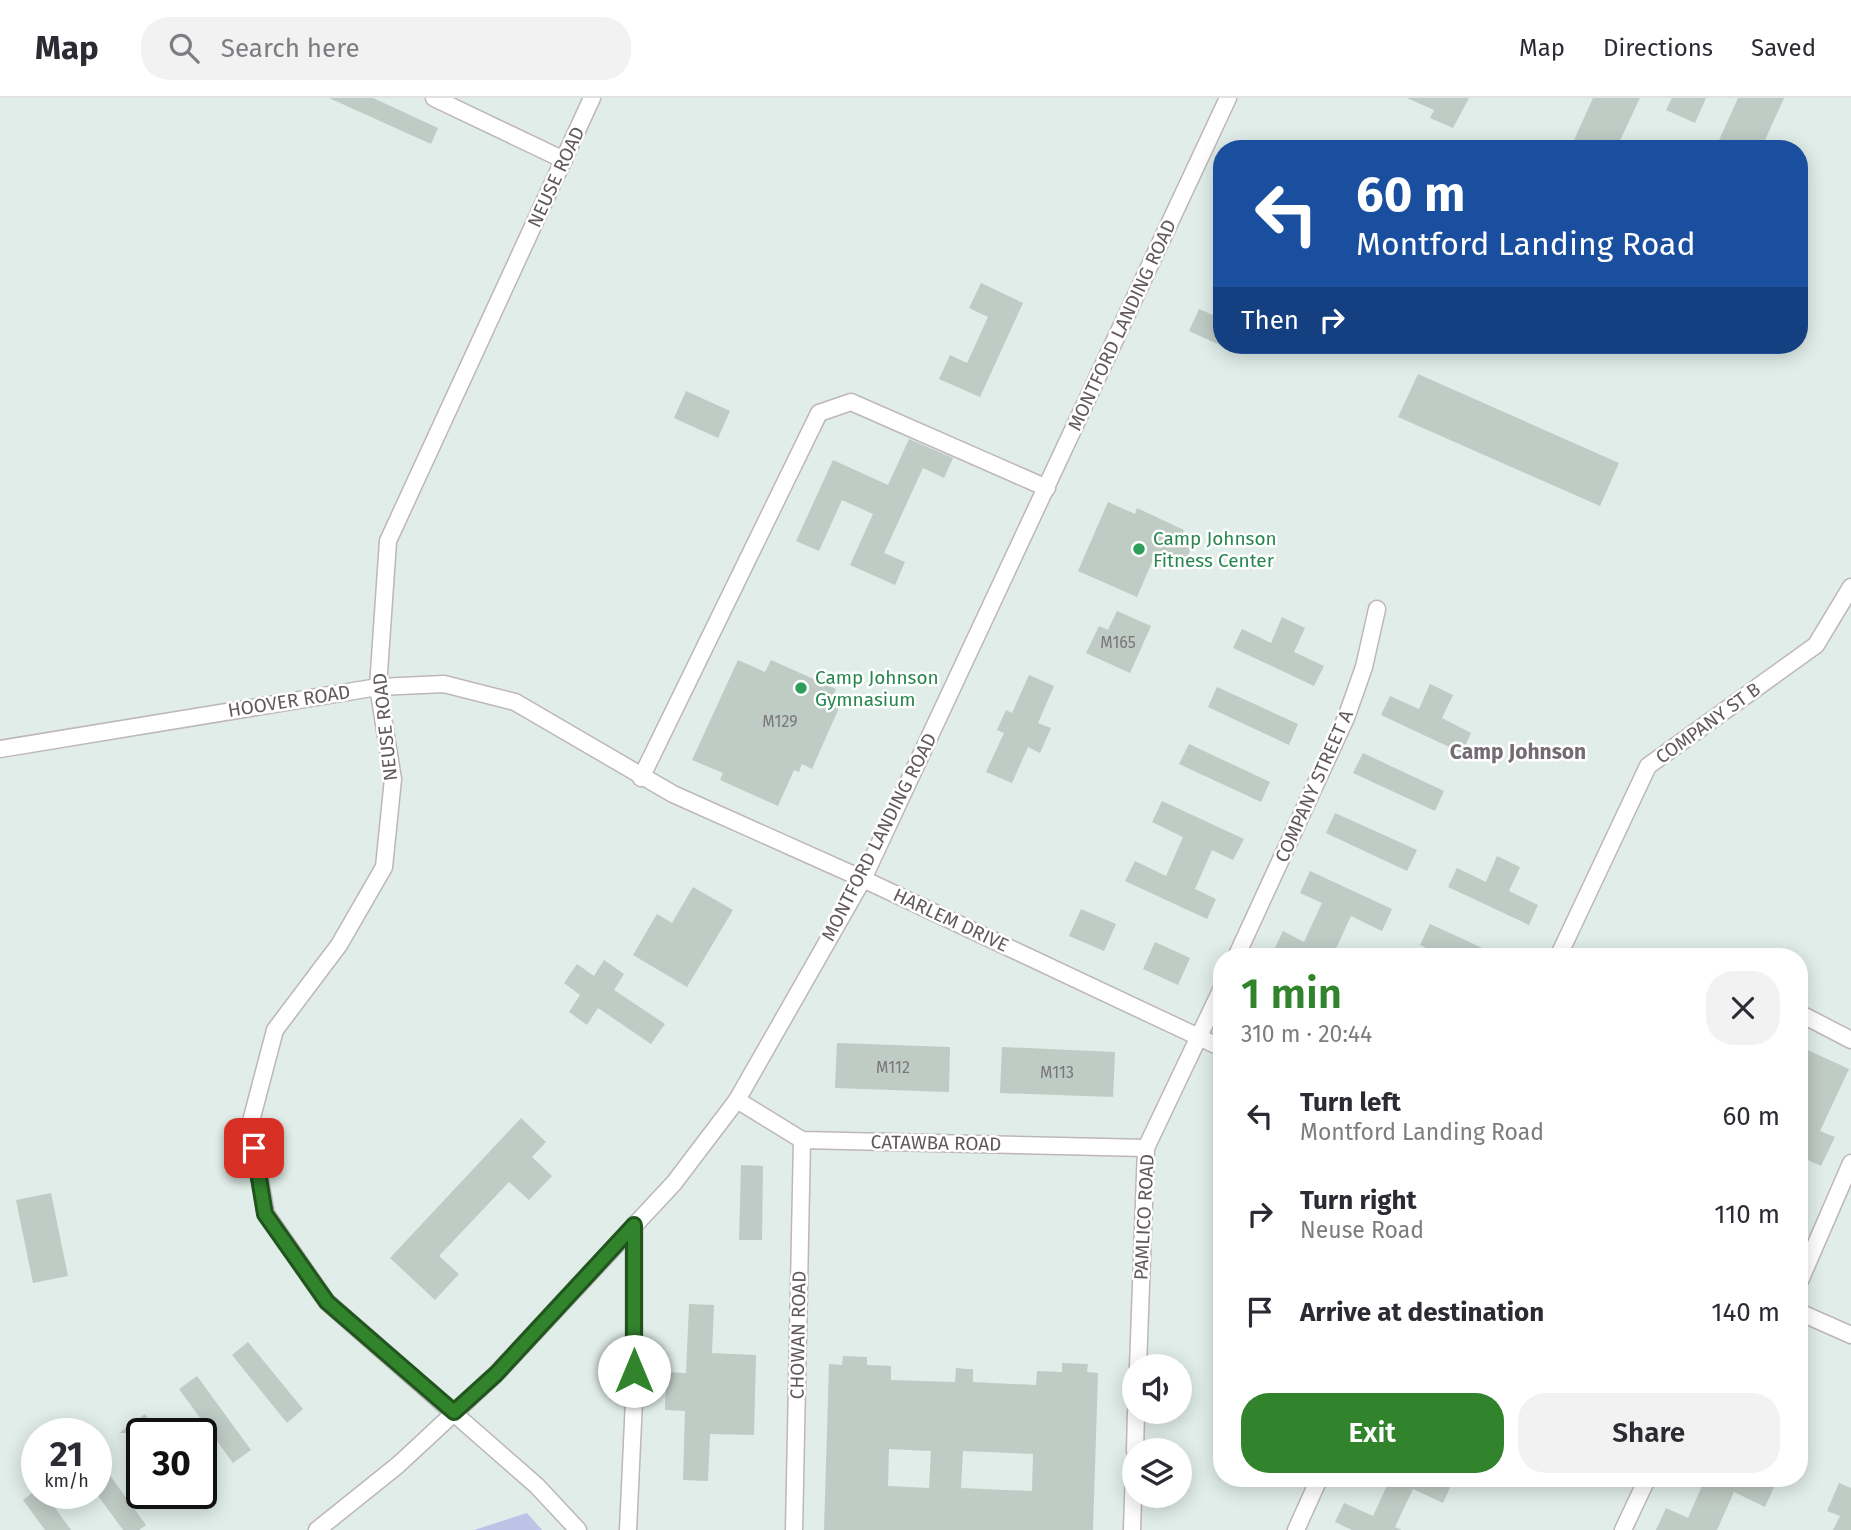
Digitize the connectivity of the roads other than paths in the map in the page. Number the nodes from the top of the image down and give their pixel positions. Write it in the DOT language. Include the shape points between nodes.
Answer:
graph roads {
  1 [pos="434,98"];
  2 [pos="592,98"];
  3 [pos="1227,98"];
  4 [pos="564,160"];
  5 [pos="1047,488"];
  6 [pos="1851,587"];
  7 [pos="1377,609"];
  8 [pos="377,687"];
  9 [pos="0,749"];
  10 [pos="641,778"];
  11 [pos="863,879"];
  12 [pos="1240,948"];
  13 [pos="1562,948"];
  14 [pos="1213,1007"];
  15 [pos="1808,1018"];
  16 [pos="1199,1037"];
  17 [pos="1851,1040"];
  18 [pos="1213,1044"];
  19 [pos="737,1100"];
  20 [pos="802,1140"];
  21 [pos="1146,1148"];
  22 [pos="1851,1163"];
  23 [pos="634,1225"];
  24 [pos="1808,1262"];
  25 [pos="1808,1316"];
  26 [pos="1851,1335"];
  27 [pos="1138,1354"];
  28 [pos="454,1412"];
  29 [pos="1315,1487"];
  30 [pos="1643,1487"];
  31 [pos="1133,1508"];
  32 [pos="317,1530"];
  33 [pos="578,1530"];
  34 [pos="628,1530"];
  35 [pos="794,1530"];
  36 [pos="1132,1530"];
  37 [pos="1296,1530"];
  38 [pos="1623,1530"];
  1 -- 4 [label="street"];
  2 -- 4 [label="street, NEUSE ROAD"];
  3 -- 5 [label="street, MONTFORD LANDING ROAD"];
  4 -- 8 [label="street, NEUSE ROAD" via="388,541"];
  5 -- 10 [label="street" via="851,402 819,413"];
  5 -- 11 [label="street, MONTFORD LANDING ROAD"];
  6 -- 13 [label="street, COMPANY ST B" via="1816,645 1648,766"];
  7 -- 12 [label="street, COMPANY STREET A" via="1346,718"];
  8 -- 9 [label="street, HOOVER ROAD"];
  8 -- 10 [label="street, HOOVER ROAD" via="444,684 515,702"];
  8 -- 28 [label="street, NEUSE ROAD" via="393,779 384,867 339,945 275,1030 250,1125 265,1214 327,1302"];
  10 -- 11 [label="street, HARLEM DRIVE"];
  11 -- 16 [label="street, HARLEM DRIVE"];
  11 -- 19 [label="street, MONTFORD LANDING ROAD"];
  14 -- 16 [label="street"];
  15 -- 17 [label="street"];
  16 -- 18 [label="street, HARLEM DRIVE"];
  16 -- 21 [label="street, PAMLICO ROAD"];
  19 -- 20 [label="street"];
  19 -- 23 [label="street, MONTFORD LANDING ROAD" via="674,1183"];
  20 -- 21 [label="street, CATAWBA ROAD"];
  20 -- 35 [label="street, CHOWAN ROAD"];
  21 -- 27 [label="street, PAMLICO ROAD"];
  22 -- 24 [label="street"];
  23 -- 28 [label="street, MONTFORD LANDING ROAD" via="496,1374"];
  23 -- 34 [label="street"];
  25 -- 26 [label="street"];
  28 -- 32 [label="street, MONTFORD LANDING ROAD" via="398,1465"];
  28 -- 33 [label="street, NEUSE ROAD" via="547,1495"];
  29 -- 37 [label="street"];
  30 -- 38 [label="street"];
  31 -- 36 [label="street"];
}
